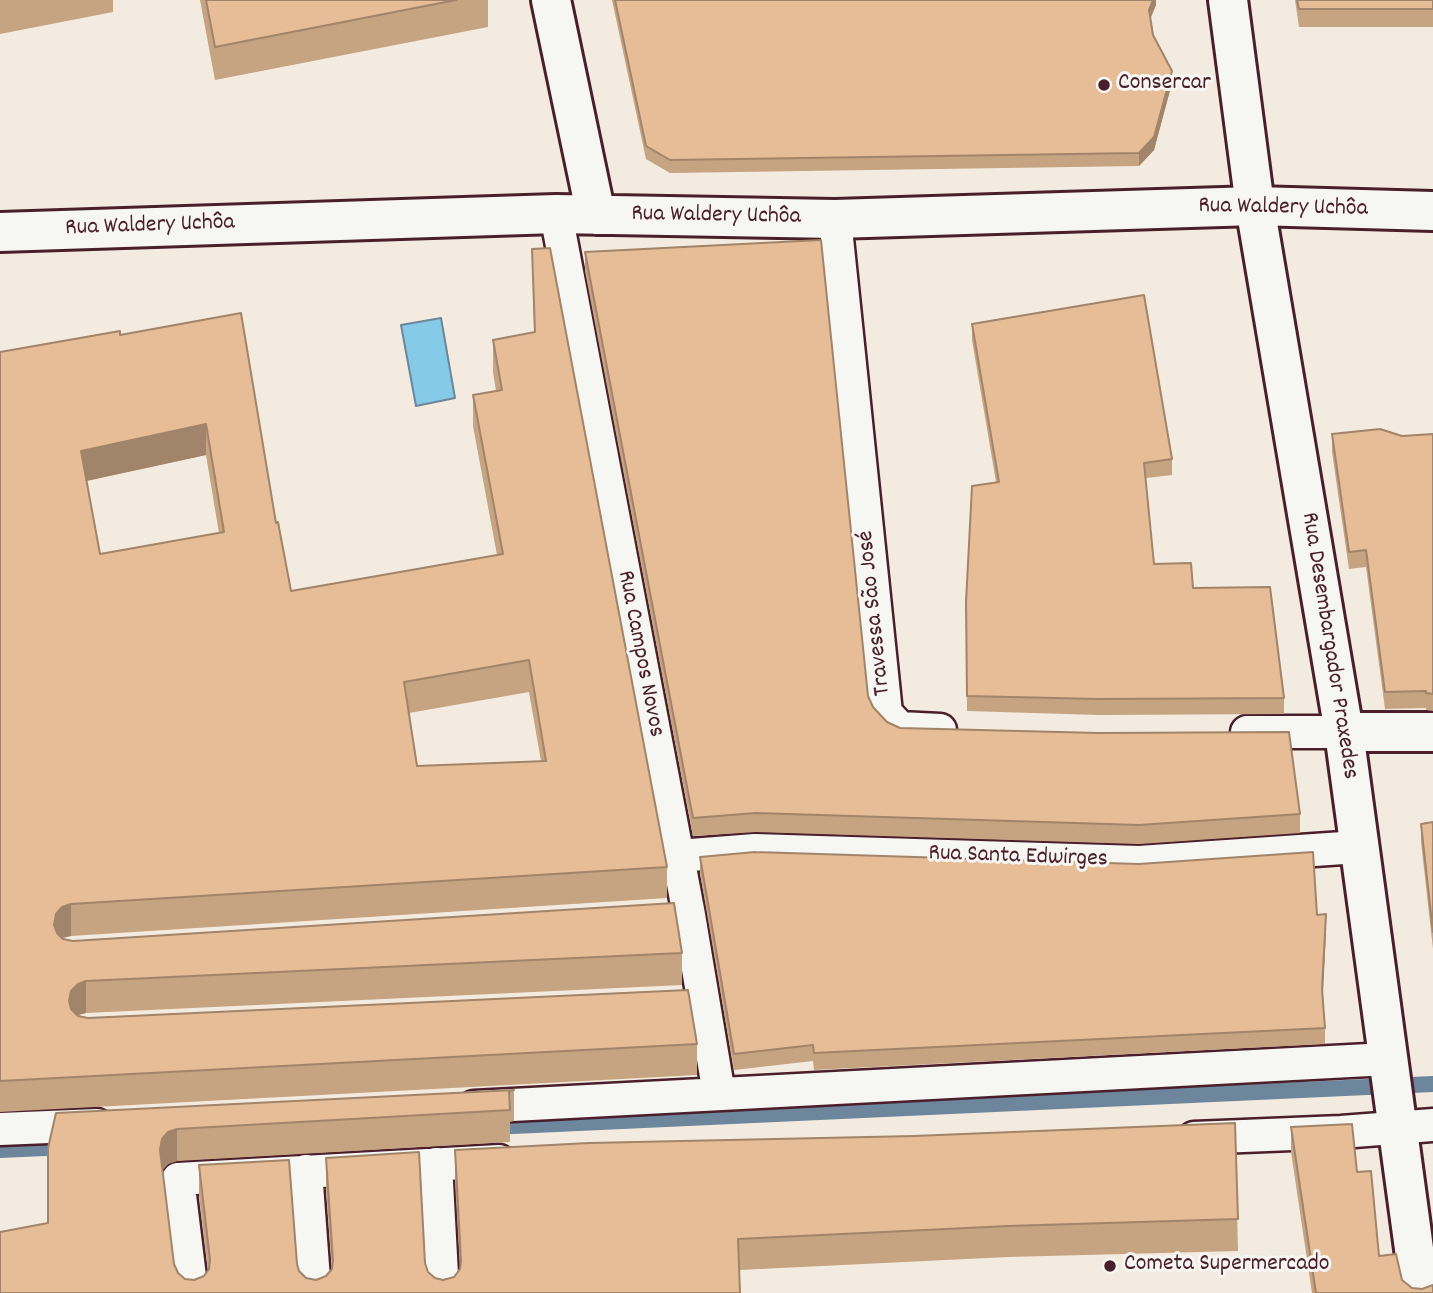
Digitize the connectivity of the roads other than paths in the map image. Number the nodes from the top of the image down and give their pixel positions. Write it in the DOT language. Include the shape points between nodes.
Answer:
graph roads {
  1 [pos="551,0"];
  2 [pos="1228,0"];
  3 [pos="1255,205"];
  4 [pos="1433,211"];
  5 [pos="556,214"];
  6 [pos="596,215"];
  7 [pos="835,219"];
  8 [pos="0,232"];
  9 [pos="968,731"];
  10 [pos="1222,732"];
  11 [pos="1343,732"];
  12 [pos="1433,732"];
  13 [pos="1359,846"];
  14 [pos="678,856"];
  15 [pos="1388,1059"];
  16 [pos="719,1094"];
  17 [pos="442,1108"];
  18 [pos="124,1124"];
  19 [pos="1416,1126"];
  20 [pos="0,1129"];
  21 [pos="1162,1139"];
  22 [pos="533,1159"];
  23 [pos="436,1164"];
  24 [pos="306,1171"];
  25 [pos="192,1293"];
  26 [pos="314,1293"];
  27 [pos="443,1293"];
  28 [pos="1420,1293"];
  1 -- 6 [label="street"];
  2 -- 3 [label="street, Rua Desembargador Praxedes"];
  3 -- 4 [label="street, Rua Waldery Uchôa"];
  3 -- 7 [label="street, Rua Waldery Uchôa"];
  3 -- 11 [label="street, Rua Desembargador Praxedes"];
  5 -- 6 [label="street, Rua Waldery Uchôa"];
  5 -- 8 [label="street, Rua Waldery Uchôa"];
  5 -- 14 [label="lane, Rua Campos Novos"];
  6 -- 7 [label="street, Rua Waldery Uchôa"];
  7 -- 9 [label="lane, Travessa São José" via="887,713 900,728"];
  10 -- 11 [label="lane"];
  11 -- 12 [label="street"];
  11 -- 13 [label="street, Rua Desembargador Praxedes"];
  13 -- 14 [label="lane, Rua Santa Edwirges" via="1139,862 755,850"];
  13 -- 15 [label="street, Rua Desembargador Praxedes"];
  14 -- 16 [label="lane, Rua Campos Novos" via="676,916 690,1003"];
  15 -- 16 [label="lane"];
  15 -- 19 [label="street, Rua Desembargador Praxedes"];
  16 -- 17 [label="lane"];
  18 -- 20 [label="lane"];
  19 -- 21 [label="lane"];
  19 -- 28 [label="street, Rua Desembargador Praxedes" via="1405,1174"];
  22 -- 23 [label="lane"];
  23 -- 24 [label="lane"];
  23 -- 27 [label="lane"];
  24 -- 25 [label="lane" via="178,1179"];
  24 -- 26 [label="lane"];
}
